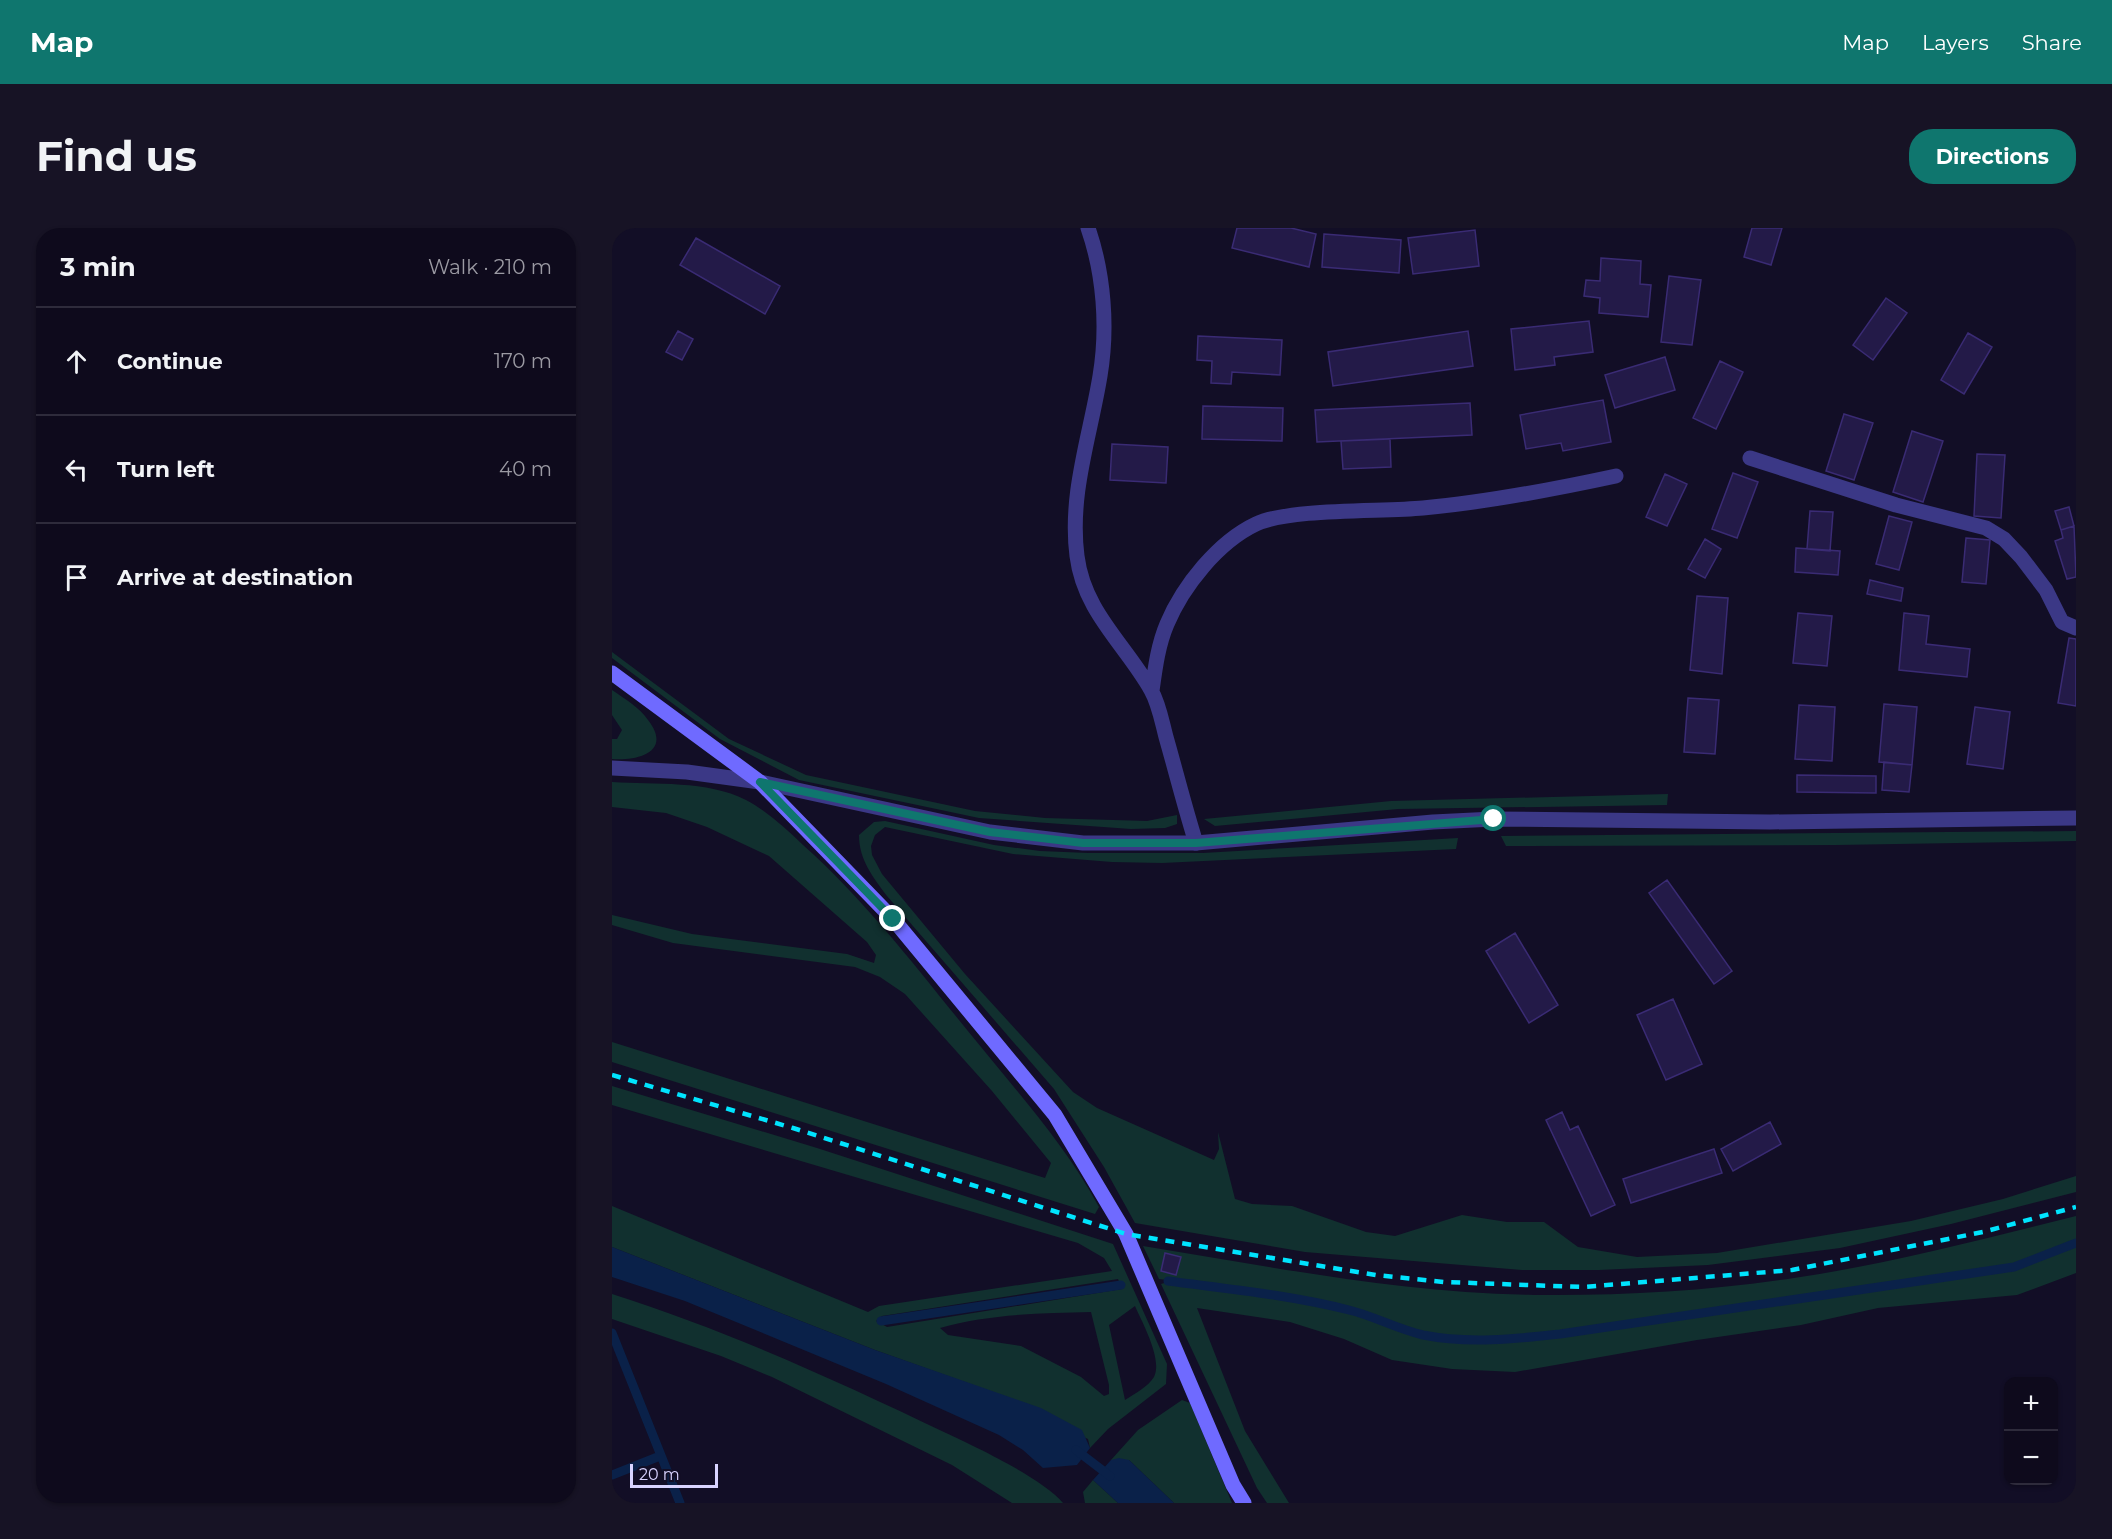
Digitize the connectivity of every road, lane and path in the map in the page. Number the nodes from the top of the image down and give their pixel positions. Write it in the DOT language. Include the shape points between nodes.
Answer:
graph roads {
  1 [pos="1088,228"];
  2 [pos="1750,458"];
  3 [pos="1616,476"];
  4 [pos="2076,628"];
  5 [pos="612,673"];
  6 [pos="1152,691"];
  7 [pos="612,768"];
  8 [pos="760,782"];
  9 [pos="2076,818"];
  10 [pos="1196,843"];
  11 [pos="1244,1503"];
  1 -- 6 [label="street" via="1104,307 1100,375 1076,497 1077,559 1096,613"];
  2 -- 4 [label="street" via="1896,506 1986,528 2004,539 2021,557 2046,590 2062,622"];
  3 -- 6 [label="street" via="1489,502 1292,515 1257,524 1204,566 1184,595 1167,624"];
  5 -- 8 [label="main road"];
  6 -- 10 [label="street"];
  7 -- 8 [label="street" via="687,772"];
  8 -- 10 [label="street" via="990,832 1083,843"];
  8 -- 11 [label="main road" via="893,919 1055,1115 1126,1234"];
  9 -- 10 [label="street" via="1770,822 1494,819"];
}
